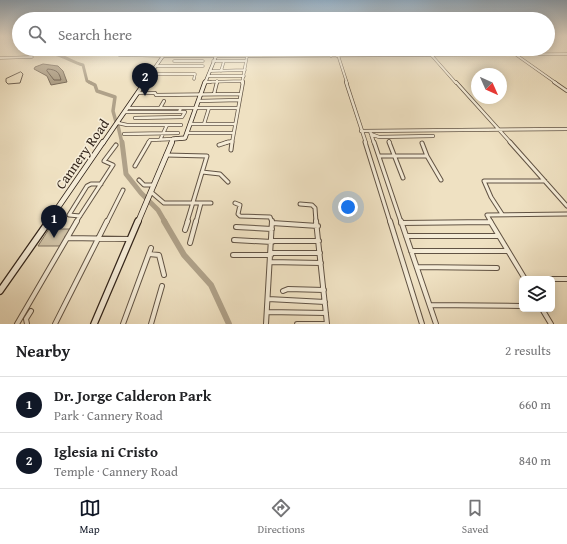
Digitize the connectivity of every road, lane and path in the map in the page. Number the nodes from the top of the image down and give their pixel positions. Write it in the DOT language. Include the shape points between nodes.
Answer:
graph roads {
  1 [pos="555,54"];
  2 [pos="567,54"];
  3 [pos="124,56"];
  4 [pos="154,56"];
  5 [pos="164,56"];
  6 [pos="173,56"];
  7 [pos="193,56"];
  8 [pos="204,56"];
  9 [pos="216,56"];
  10 [pos="228,56"];
  11 [pos="247,56"];
  12 [pos="253,56"];
  13 [pos="319,56"];
  14 [pos="331,56"];
  15 [pos="337,56"];
  16 [pos="432,56"];
  17 [pos="517,56"];
  18 [pos="32,57"];
  19 [pos="0,58"];
  20 [pos="174,61"];
  21 [pos="190,61"];
  22 [pos="203,61"];
  23 [pos="214,61"];
  24 [pos="224,61"];
  25 [pos="246,61"];
  26 [pos="156,66"];
  27 [pos="203,66"];
  28 [pos="221,70"];
  29 [pos="245,70"];
  30 [pos="210,71"];
  31 [pos="151,74"];
  32 [pos="208,76"];
  33 [pos="244,76"];
  34 [pos="194,79"];
  35 [pos="243,81"];
  36 [pos="206,82"];
  37 [pos="217,82"];
  38 [pos="567,91"];
  39 [pos="138,93"];
  40 [pos="201,94"];
  41 [pos="214,94"];
  42 [pos="240,94"];
  43 [pos="239,100"];
  44 [pos="164,101"];
  45 [pos="199,101"];
  46 [pos="160,108"];
  47 [pos="181,108"];
  48 [pos="196,108"];
  49 [pos="209,108"];
  50 [pos="238,108"];
  51 [pos="126,110"];
  52 [pos="179,112"];
  53 [pos="135,118"];
  54 [pos="118,123"];
  55 [pos="190,124"];
  56 [pos="204,124"];
  57 [pos="235,124"];
  58 [pos="167,125"];
  59 [pos="181,125"];
  60 [pos="567,129"];
  61 [pos="499,130"];
  62 [pos="361,131"];
  63 [pos="233,132"];
  64 [pos="370,132"];
  65 [pos="163,133"];
  66 [pos="178,133"];
  67 [pos="187,133"];
  68 [pos="124,134"];
  69 [pos="433,136"];
  70 [pos="173,139"];
  71 [pos="160,140"];
  72 [pos="232,141"];
  73 [pos="389,142"];
  74 [pos="422,143"];
  75 [pos="116,145"];
  76 [pos="218,145"];
  77 [pos="231,150"];
  78 [pos="166,155"];
  79 [pos="379,156"];
  80 [pos="394,156"];
  81 [pos="427,156"];
  82 [pos="135,166"];
  83 [pos="202,172"];
  84 [pos="403,178"];
  85 [pos="139,180"];
  86 [pos="441,180"];
  87 [pos="228,182"];
  88 [pos="545,182"];
  89 [pos="101,184"];
  90 [pos="154,185"];
  91 [pos="123,190"];
  92 [pos="151,192"];
  93 [pos="194,203"];
  94 [pos="201,203"];
  95 [pos="211,203"];
  96 [pos="235,203"];
  97 [pos="300,204"];
  98 [pos="566,204"];
  99 [pos="502,214"];
  100 [pos="567,214"];
  101 [pos="80,216"];
  102 [pos="401,222"];
  103 [pos="490,222"];
  104 [pos="272,223"];
  105 [pos="318,226"];
  106 [pos="236,227"];
  107 [pos="272,229"];
  108 [pos="185,230"];
  109 [pos="406,236"];
  110 [pos="499,236"];
  111 [pos="66,238"];
  112 [pos="98,238"];
  113 [pos="130,239"];
  114 [pos="234,240"];
  115 [pos="319,241"];
  116 [pos="272,242"];
  117 [pos="190,243"];
  118 [pos="151,248"];
  119 [pos="411,251"];
  120 [pos="508,251"];
  121 [pos="320,253"];
  122 [pos="149,254"];
  123 [pos="271,254"];
  124 [pos="233,256"];
  125 [pos="270,262"];
  126 [pos="321,263"];
  127 [pos="416,267"];
  128 [pos="497,268"];
  129 [pos="164,275"];
  130 [pos="523,276"];
  131 [pos="555,279"];
  132 [pos="567,279"];
  133 [pos="162,286"];
  134 [pos="324,290"];
  135 [pos="0,291"];
  136 [pos="283,291"];
  137 [pos="268,299"];
  138 [pos="325,302"];
  139 [pos="430,305"];
  140 [pos="519,306"];
  141 [pos="30,311"];
  142 [pos="267,312"];
  143 [pos="544,312"];
  144 [pos="326,313"];
  145 [pos="17,324"];
  146 [pos="27,324"];
  147 [pos="55,324"];
  148 [pos="94,324"];
  149 [pos="123,324"];
  150 [pos="151,324"];
  151 [pos="266,324"];
  152 [pos="297,324"];
  153 [pos="327,324"];
  154 [pos="422,324"];
  155 [pos="436,324"];
  156 [pos="552,324"];
  1 -- 2 [label="street"];
  3 -- 4 [label="street"];
  4 -- 5 [label="street"];
  5 -- 6 [label="street"];
  5 -- 26 [label="street, Cannery Road"];
  6 -- 7 [label="street"];
  7 -- 8 [label="street"];
  7 -- 21 [label="street"];
  8 -- 9 [label="street"];
  9 -- 10 [label="street"];
  9 -- 23 [label="street"];
  10 -- 11 [label="street"];
  11 -- 12 [label="street"];
  11 -- 25 [label="street"];
  12 -- 13 [label="street"];
  13 -- 14 [label="street"];
  14 -- 15 [label="street"];
  15 -- 62 [label="street"];
  16 -- 61 [label="street"];
  17 -- 38 [label="street"];
  18 -- 19 [label="street"];
  20 -- 21 [label="street"];
  21 -- 22 [label="street"];
  23 -- 24 [label="street"];
  23 -- 30 [label="street"];
  24 -- 25 [label="street"];
  24 -- 28 [label="street"];
  25 -- 29 [label="street"];
  26 -- 27 [label="street"];
  26 -- 31 [label="street, Cannery Road"];
  28 -- 29 [label="street"];
  28 -- 30 [label="street"];
  29 -- 33 [label="street"];
  30 -- 32 [label="street"];
  31 -- 34 [label="street" via="195,74"];
  31 -- 39 [label="street, Cannery Road"];
  32 -- 33 [label="street"];
  32 -- 36 [label="street"];
  33 -- 35 [label="street"];
  35 -- 37 [label="street"];
  35 -- 42 [label="street"];
  36 -- 37 [label="street"];
  36 -- 40 [label="street"];
  37 -- 41 [label="street"];
  39 -- 40 [label="street"];
  39 -- 51 [label="street, Cannery Road"];
  40 -- 41 [label="street"];
  40 -- 45 [label="street"];
  41 -- 42 [label="street"];
  42 -- 43 [label="street"];
  43 -- 45 [label="street"];
  43 -- 50 [label="street"];
  44 -- 46 [label="street"];
  45 -- 48 [label="street"];
  46 -- 47 [label="street"];
  46 -- 51 [label="street"];
  47 -- 48 [label="street"];
  47 -- 52 [label="street"];
  48 -- 49 [label="street"];
  48 -- 55 [label="street"];
  49 -- 50 [label="street"];
  49 -- 56 [label="street"];
  50 -- 57 [label="street"];
  51 -- 52 [label="street"];
  51 -- 54 [label="street, Cannery Road"];
  52 -- 53 [label="street" via="185,112 183,117"];
  54 -- 58 [label="street"];
  54 -- 135 [label="street, Cannery Road"];
  55 -- 56 [label="street"];
  55 -- 67 [label="street"];
  56 -- 57 [label="street"];
  57 -- 63 [label="street"];
  58 -- 59 [label="street"];
  58 -- 65 [label="street"];
  60 -- 61 [label="street"];
  61 -- 64 [label="street"];
  61 -- 88 [label="street"];
  62 -- 64 [label="street"];
  62 -- 154 [label="street"];
  63 -- 67 [label="street"];
  63 -- 72 [label="street"];
  64 -- 69 [label="street" via="379,137"];
  64 -- 79 [label="street"];
  65 -- 66 [label="street"];
  65 -- 68 [label="street"];
  65 -- 71 [label="street"];
  67 -- 70 [label="street" via="184,138"];
  70 -- 71 [label="street"];
  70 -- 78 [label="street"];
  71 -- 82 [label="street" via="149,141"];
  72 -- 76 [label="street"];
  72 -- 77 [label="street"];
  73 -- 80 [label="street"];
  74 -- 81 [label="street"];
  75 -- 89 [label="street" via="104,161 113,164"];
  78 -- 83 [label="street" via="206,156"];
  78 -- 90 [label="street"];
  79 -- 80 [label="street"];
  79 -- 102 [label="street"];
  80 -- 81 [label="street"];
  80 -- 84 [label="street"];
  81 -- 86 [label="street"];
  83 -- 87 [label="street" via="219,174"];
  83 -- 93 [label="street"];
  85 -- 90 [label="street" via="144,185"];
  88 -- 98 [label="street"];
  88 -- 99 [label="street" via="484,181"];
  89 -- 101 [label="street"];
  89 -- 101 [label="street" via="87,186 69,215"];
  90 -- 92 [label="street"];
  91 -- 112 [label="street"];
  92 -- 93 [label="street" via="164,203"];
  92 -- 113 [label="street"];
  93 -- 94 [label="street"];
  93 -- 108 [label="street"];
  94 -- 95 [label="street"];
  94 -- 117 [label="street"];
  96 -- 104 [label="street" via="240,205 239,216 270,217"];
  97 -- 105 [label="street" via="314,206"];
  99 -- 100 [label="street"];
  99 -- 103 [label="street" via="486,215"];
  101 -- 111 [label="street"];
  102 -- 103 [label="street"];
  102 -- 109 [label="street"];
  103 -- 110 [label="street"];
  104 -- 105 [label="street"];
  104 -- 107 [label="street"];
  105 -- 115 [label="street"];
  106 -- 107 [label="street"];
  107 -- 116 [label="street"];
  109 -- 110 [label="street"];
  109 -- 119 [label="street"];
  110 -- 120 [label="street"];
  111 -- 112 [label="street"];
  111 -- 145 [label="street"];
  112 -- 113 [label="street"];
  112 -- 147 [label="street"];
  113 -- 148 [label="street"];
  114 -- 116 [label="street"];
  115 -- 116 [label="street"];
  115 -- 121 [label="street"];
  116 -- 123 [label="street"];
  118 -- 122 [label="street"];
  119 -- 120 [label="street"];
  119 -- 127 [label="street"];
  120 -- 130 [label="street"];
  121 -- 123 [label="street"];
  121 -- 126 [label="street"];
  122 -- 129 [label="street" via="159,255"];
  122 -- 149 [label="street"];
  123 -- 124 [label="street"];
  123 -- 125 [label="street"];
  125 -- 126 [label="street"];
  125 -- 137 [label="street"];
  126 -- 134 [label="street"];
  127 -- 128 [label="street"];
  127 -- 139 [label="street"];
  131 -- 132 [label="street"];
  133 -- 150 [label="street"];
  134 -- 136 [label="street"];
  134 -- 138 [label="street"];
  137 -- 138 [label="street"];
  137 -- 142 [label="street"];
  138 -- 144 [label="street"];
  139 -- 140 [label="street"];
  139 -- 155 [label="street"];
  141 -- 146 [label="street" via="26,319"];
  142 -- 144 [label="street"];
  142 -- 151 [label="street"];
  143 -- 156 [label="street"];
  144 -- 153 [label="street"];
  152 -- 153 [label="street"];
}
